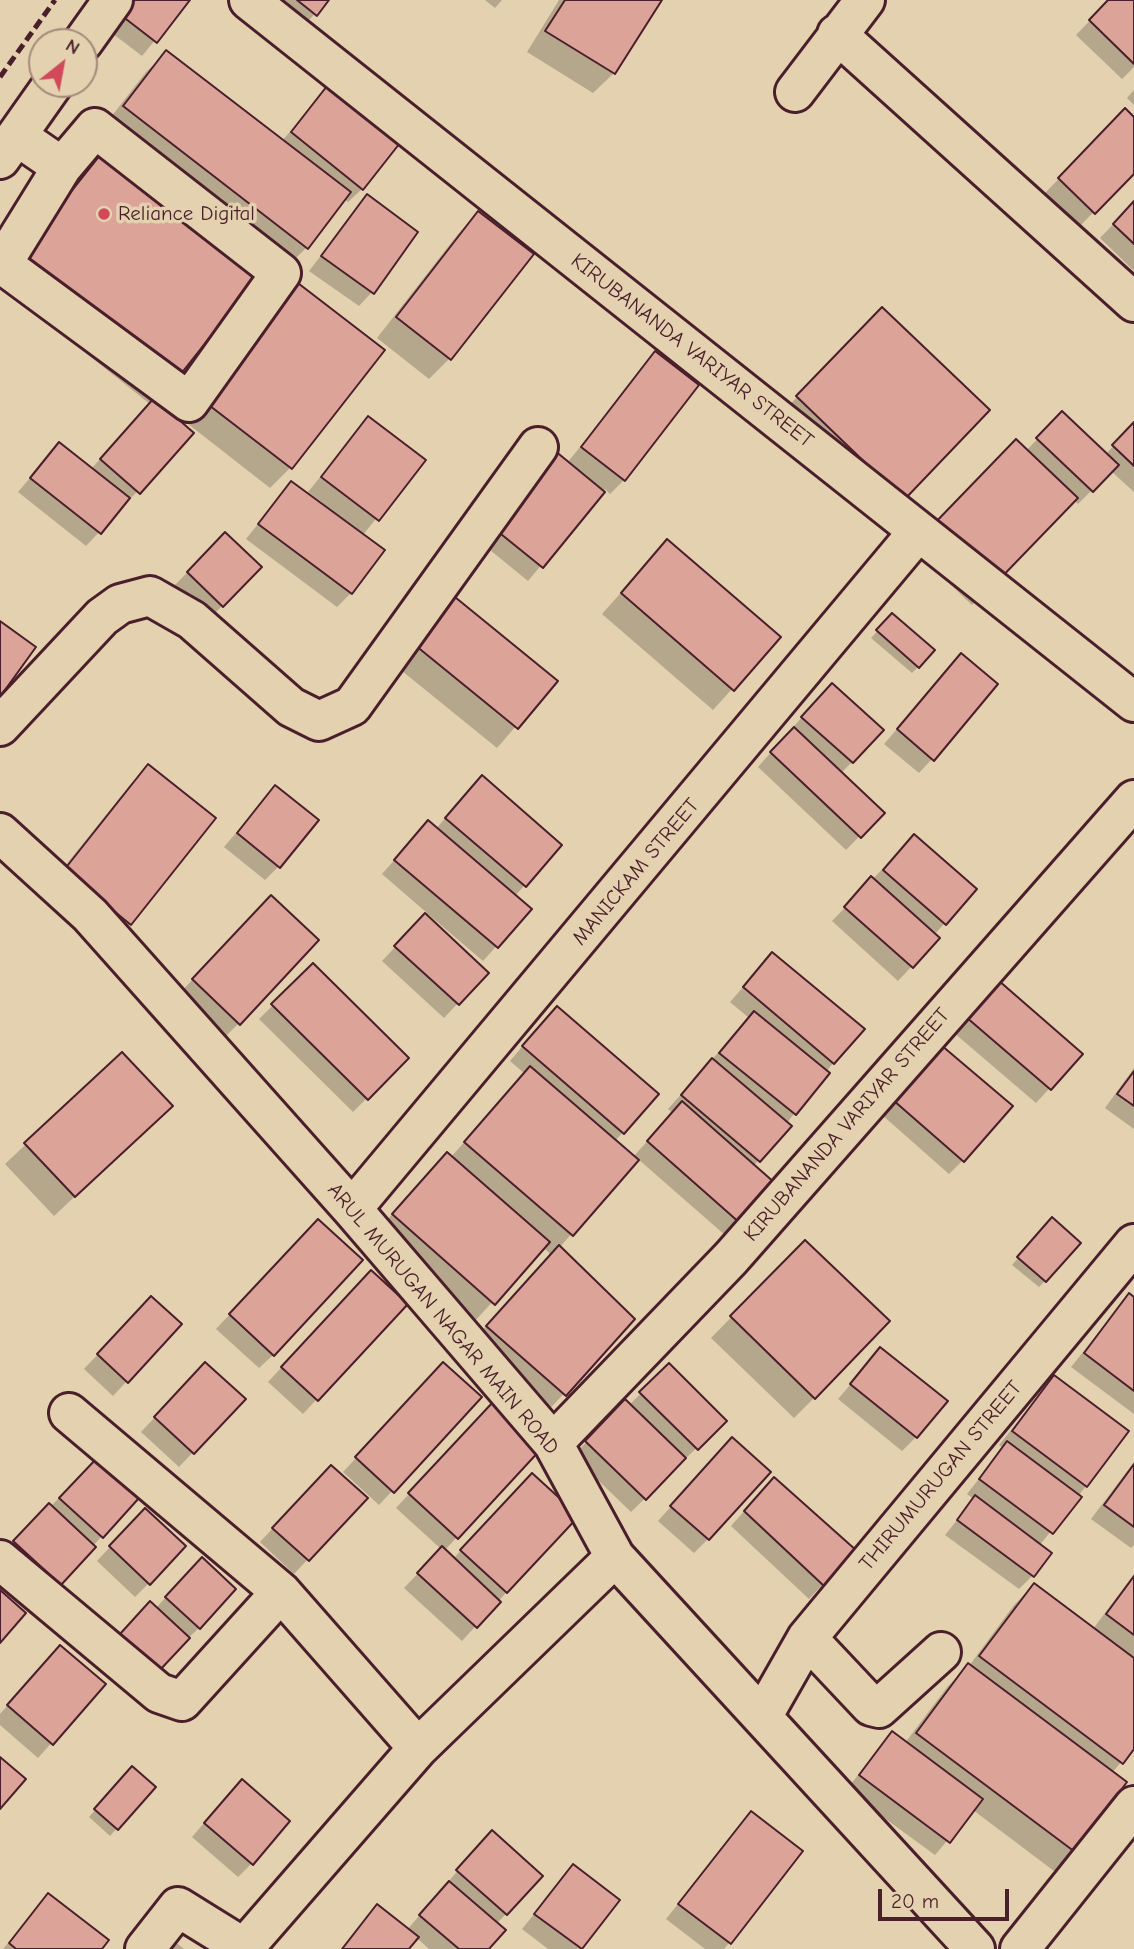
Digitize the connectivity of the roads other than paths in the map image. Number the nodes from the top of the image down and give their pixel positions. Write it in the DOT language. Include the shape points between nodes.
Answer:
graph roads {
  1 [pos="113,0"];
  2 [pos="249,0"];
  3 [pos="865,0"];
  4 [pos="93,28"];
  5 [pos="837,34"];
  6 [pos="795,92"];
  7 [pos="43,98"];
  8 [pos="8,147"];
  9 [pos="62,167"];
  10 [pos="1134,302"];
  11 [pos="538,447"];
  12 [pos="917,533"];
  13 [pos="1134,702"];
  14 [pos="0,726"];
  15 [pos="1134,800"];
  16 [pos="0,833"];
  17 [pos="352,1209"];
  18 [pos="1134,1244"];
  19 [pos="69,1413"];
  20 [pos="553,1443"];
  21 [pos="615,1557"];
  22 [pos="0,1560"];
  23 [pos="281,1592"];
  24 [pos="807,1638"];
  25 [pos="941,1652"];
  26 [pos="762,1717"];
  27 [pos="418,1748"];
  28 [pos="1134,1806"];
  29 [pos="145,1949"];
  30 [pos="244,1949"];
  31 [pos="975,1949"];
  32 [pos="1020,1949"];
  1 -- 4 [label="street"];
  2 -- 12 [label="street, KIRUBANANDA VARIYAR STREET"];
  3 -- 5 [label="street"];
  5 -- 6 [label="street"];
  5 -- 10 [label="street"];
  7 -- 8 [label="street"];
  8 -- 9 [label="street"];
  9 -- 9 [label="street" via="94,128 281,272 189,402 2,264"];
  11 -- 14 [label="street" via="352,706 318,721 290,707 192,620 150,596 120,604 102,617"];
  12 -- 13 [label="street, KIRUBANANDA VARIYAR STREET"];
  12 -- 17 [label="street, MANICKAM STREET"];
  15 -- 20 [label="street, KIRUBANANDA VARIYAR STREET" via="730,1258"];
  16 -- 17 [label="street, ARUL MURUGAN NAGAR MAIN ROAD" via="90,915"];
  17 -- 20 [label="street, ARUL MURUGAN NAGAR MAIN ROAD"];
  18 -- 24 [label="street, THIRUMURUGAN STREET"];
  19 -- 23 [label="street"];
  20 -- 21 [label="street, ARUL MURUGAN NAGAR MAIN ROAD"];
  21 -- 26 [label="street, ARUL MURUGAN NAGAR MAIN ROAD"];
  21 -- 27 [label="street"];
  22 -- 23 [label="street" via="159,1693 182,1701"];
  23 -- 27 [label="street"];
  24 -- 25 [label="street" via="871,1706 879,1708"];
  24 -- 26 [label="street, THIRUMURUGAN STREET"];
  26 -- 31 [label="street, ARUL MURUGAN NAGAR MAIN ROAD"];
  27 -- 30 [label="street"];
  28 -- 32 [label="street"];
  29 -- 30 [label="street" via="178,1907"];
}
